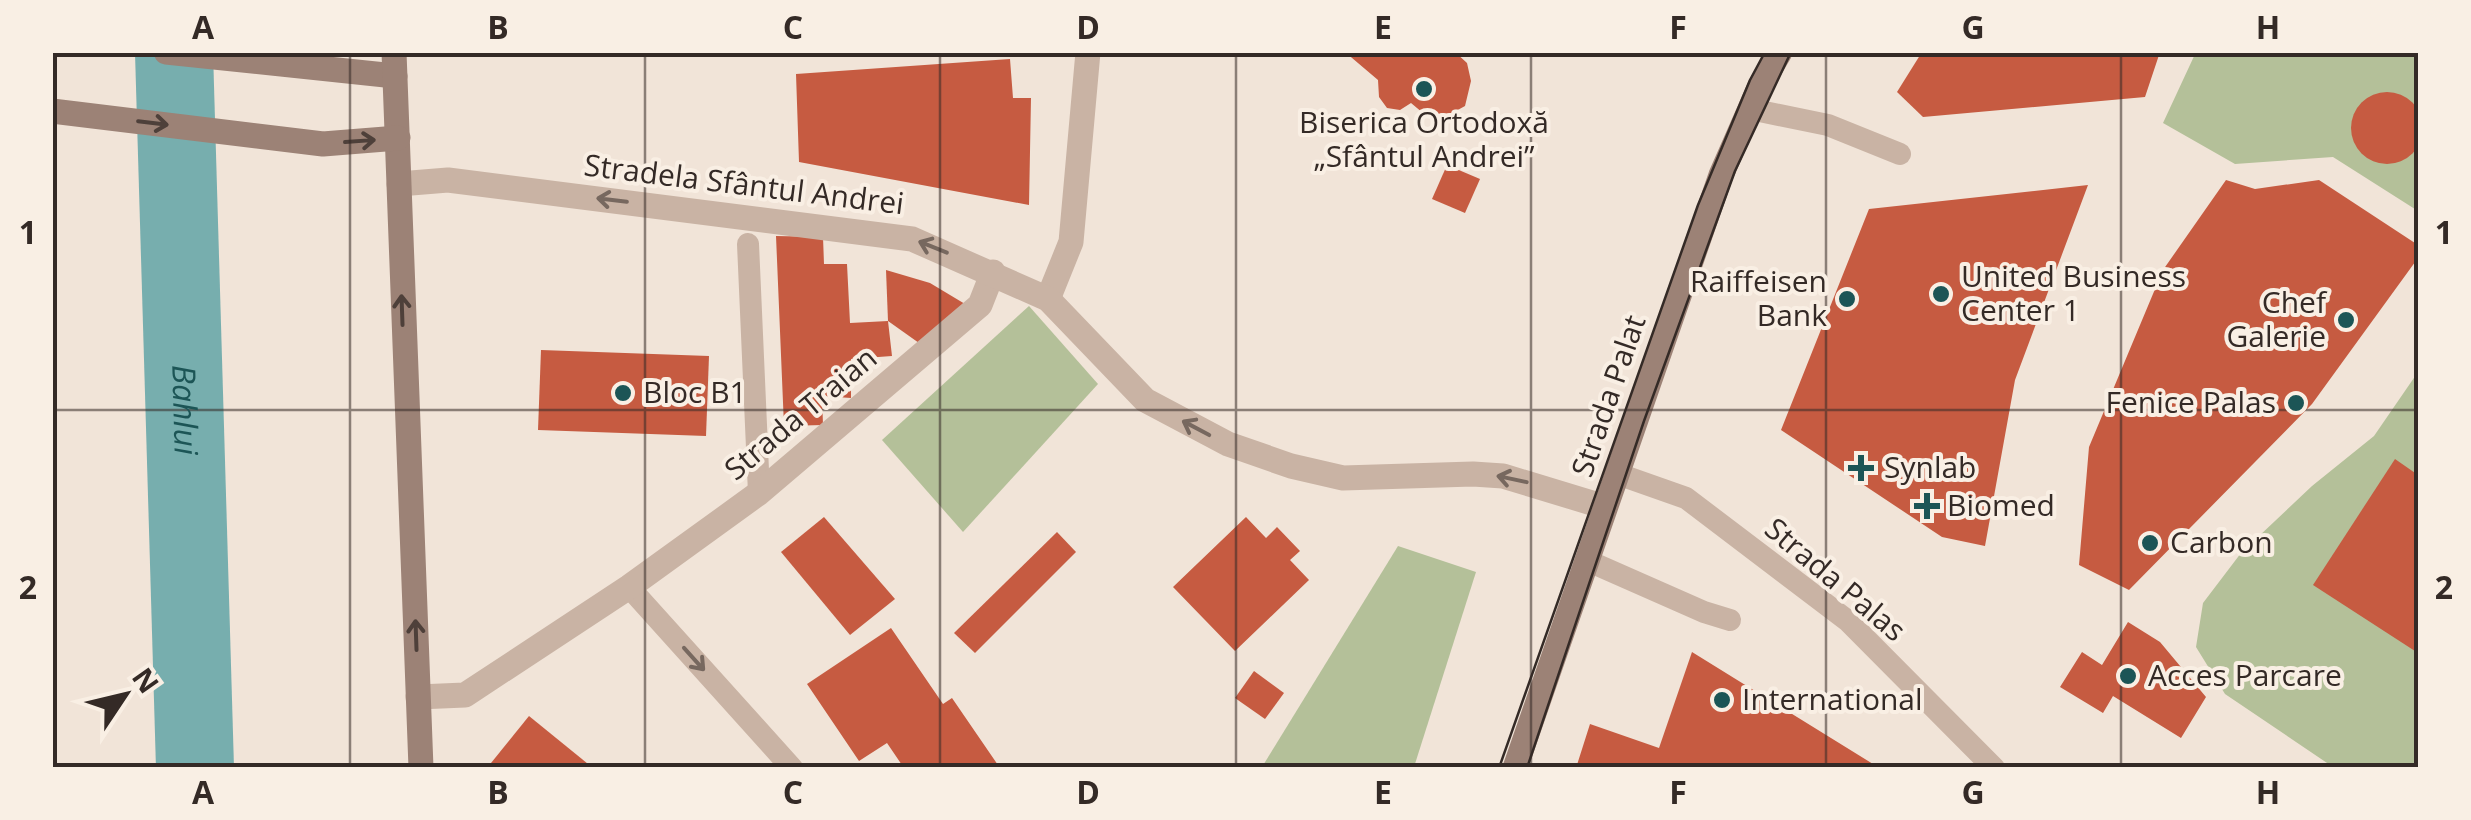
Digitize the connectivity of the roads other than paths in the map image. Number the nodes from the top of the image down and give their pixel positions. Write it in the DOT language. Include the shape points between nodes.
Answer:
graph roads {
  1 [pos="166,52"];
  2 [pos="1088,52"];
  3 [pos="1780,52"];
  4 [pos="395,64"];
  5 [pos="1750,110"];
  6 [pos="54,111"];
  7 [pos="398,138"];
  8 [pos="1900,154"];
  9 [pos="399,184"];
  10 [pos="748,244"];
  11 [pos="993,272"];
  12 [pos="1048,298"];
  13 [pos="1615,473"];
  14 [pos="759,493"];
  15 [pos="1605,507"];
  16 [pos="1586,560"];
  17 [pos="629,586"];
  18 [pos="1730,620"];
  19 [pos="418,696"];
  20 [pos="420,768"];
  21 [pos="792,768"];
  22 [pos="1515,768"];
  23 [pos="1994,768"];
  1 -- 4 [label="main road" via="324,70"];
  2 -- 12 [label="street" via="1072,242"];
  3 -- 5 [label="main road, Strada Palat"];
  4 -- 7 [label="main road"];
  5 -- 8 [label="lane" via="1828,124"];
  5 -- 13 [label="main road, Strada Palat"];
  6 -- 7 [label="main road, one-way" via="322,144"];
  7 -- 9 [label="main road"];
  11 -- 9 [label="street, Stradela Sfântul Andrei, one-way" via="912,239 448,180"];
  19 -- 9 [label="main road, one-way"];
  10 -- 14 [label="lane"];
  11 -- 12 [label="street, Stradela Sfântul Andrei"];
  11 -- 14 [label="street, Strada Traian" via="980,305"];
  15 -- 12 [label="street, Stradela Sfântul Andrei, one-way" via="1503,476 1343,478 1228,444 1144,400"];
  13 -- 15 [label="main road, Strada Palat"];
  13 -- 23 [label="lane, Strada Palas" via="1686,498 1848,621"];
  14 -- 17 [label="street, Strada Traian"];
  15 -- 16 [label="main road, Strada Palat"];
  16 -- 18 [label="lane"];
  16 -- 22 [label="main road, Strada Palat"];
  17 -- 19 [label="street, Strada Traian" via="465,695"];
  17 -- 21 [label="lane, one-way"];
  19 -- 20 [label="main road"];
}
